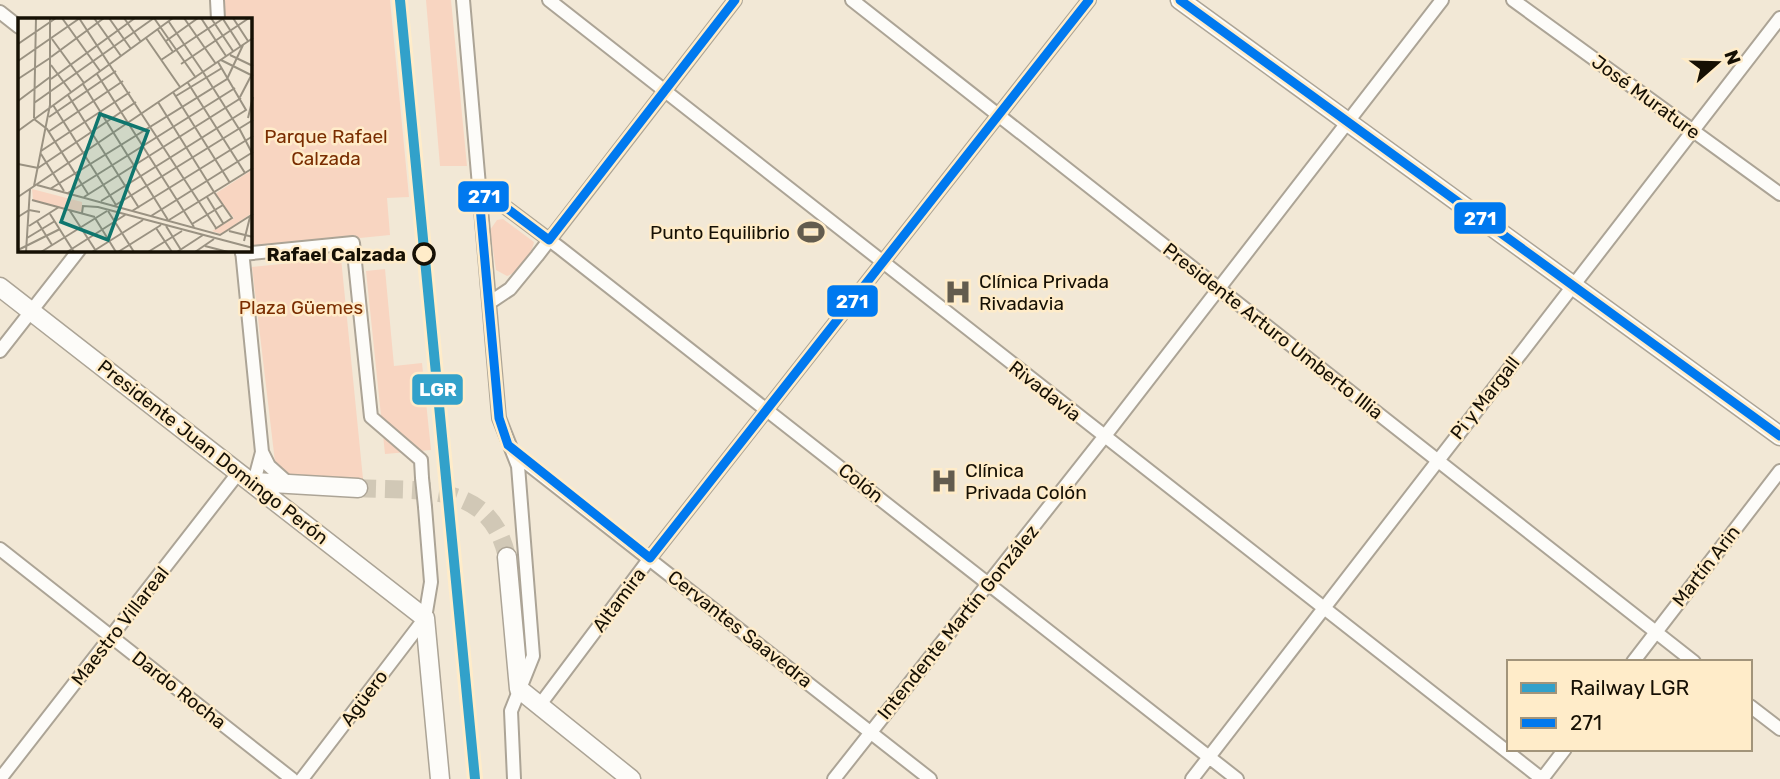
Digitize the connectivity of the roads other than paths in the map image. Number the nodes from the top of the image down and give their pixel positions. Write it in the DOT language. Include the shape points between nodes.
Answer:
graph roads {
  1 [pos="217,0"];
  2 [pos="463,0"];
  3 [pos="549,0"];
  4 [pos="736,0"];
  5 [pos="852,0"];
  6 [pos="1089,0"];
  7 [pos="1180,0"];
  8 [pos="1442,0"];
  9 [pos="1513,0"];
  10 [pos="0,12"];
  11 [pos="218,18"];
  12 [pos="1780,18"];
  13 [pos="18,26"];
  14 [pos="663,92"];
  15 [pos="999,116"];
  16 [pos="1350,122"];
  17 [pos="1692,131"];
  18 [pos="1780,194"];
  19 [pos="479,195"];
  20 [pos="549,240"];
  21 [pos="252,251"];
  22 [pos="77,252"];
  23 [pos="242,252"];
  24 [pos="883,264"];
  25 [pos="1573,285"];
  26 [pos="0,287"];
  27 [pos="1217,289"];
  28 [pos="489,303"];
  29 [pos="31,311"];
  30 [pos="0,351"];
  31 [pos="768,409"];
  32 [pos="1780,436"];
  33 [pos="1104,437"];
  34 [pos="262,452"];
  35 [pos="515,454"];
  36 [pos="1438,459"];
  37 [pos="1780,471"];
  38 [pos="246,477"];
  39 [pos="289,484"];
  40 [pos="358,488"];
  41 [pos="0,549"];
  42 [pos="507,556"];
  43 [pos="650,558"];
  44 [pos="990,584"];
  45 [pos="1322,608"];
  46 [pos="425,618"];
  47 [pos="1656,632"];
  48 [pos="110,637"];
  49 [pos="1635,660"];
  50 [pos="1691,660"];
  51 [pos="519,689"];
  52 [pos="539,706"];
  53 [pos="1752,708"];
  54 [pos="1780,729"];
  55 [pos="870,732"];
  56 [pos="1563,751"];
  57 [pos="1209,757"];
  58 [pos="0,779"];
  59 [pos="292,779"];
  60 [pos="302,779"];
  61 [pos="440,779"];
  62 [pos="514,779"];
  63 [pos="631,779"];
  64 [pos="834,779"];
  65 [pos="930,779"];
  66 [pos="1192,779"];
  67 [pos="1237,779"];
  68 [pos="1542,779"];
  1 -- 11 [label="street"];
  2 -- 19 [label="street"];
  3 -- 14 [label="street, Rivadavia"];
  4 -- 14 [label="street"];
  5 -- 15 [label="street, Presidente Arturo Umberto Illia"];
  6 -- 15 [label="street, Altamira"];
  7 -- 16 [label="street"];
  8 -- 16 [label="street, Intendente Martín González"];
  9 -- 17 [label="street, José Murature"];
  10 -- 13 [label="street"];
  12 -- 17 [label="street, Pi y Margall"];
  14 -- 20 [label="street"];
  14 -- 24 [label="street, Rivadavia"];
  15 -- 24 [label="street, Altamira"];
  15 -- 27 [label="street, Presidente Arturo Umberto Illia"];
  16 -- 25 [label="street"];
  16 -- 27 [label="street, Intendente Martín González"];
  17 -- 18 [label="street, José Murature"];
  17 -- 25 [label="street, Pi y Margall"];
  19 -- 20 [label="street, Colón" via="496,201"];
  19 -- 28 [label="street"];
  20 -- 28 [label="street" via="510,289"];
  20 -- 31 [label="street, Colón"];
  21 -- 46 [label="street, bridge" via="354,243 371,417 421,460 430,582"];
  22 -- 29 [label="street"];
  23 -- 34 [label="street"];
  24 -- 31 [label="street, Altamira"];
  24 -- 33 [label="street, Rivadavia"];
  25 -- 32 [label="street"];
  25 -- 36 [label="street, Pi y Margall"];
  26 -- 29 [label="street, Presidente Juan Domingo Perón"];
  27 -- 33 [label="street, Intendente Martín González"];
  27 -- 36 [label="street, Presidente Arturo Umberto Illia"];
  28 -- 35 [label="street" via="499,418"];
  29 -- 30 [label="street"];
  29 -- 38 [label="street, Presidente Juan Domingo Perón"];
  31 -- 43 [label="street, Altamira"];
  31 -- 44 [label="street, Colón"];
  33 -- 44 [label="street, Intendente Martín González"];
  33 -- 45 [label="street, Rivadavia"];
  34 -- 38 [label="street"];
  34 -- 39 [label="street" via="268,466"];
  35 -- 43 [label="street, Cervantes Saavedra"];
  35 -- 51 [label="street" via="533,656"];
  36 -- 45 [label="street, Pi y Margall"];
  36 -- 47 [label="street, Presidente Arturo Umberto Illia"];
  37 -- 47 [label="street, Martín Arin"];
  38 -- 39 [label="street"];
  38 -- 46 [label="street, Presidente Juan Domingo Perón"];
  38 -- 48 [label="street, Maestro Villareal"];
  39 -- 40 [label="street"];
  41 -- 48 [label="street, Dardo Rocha"];
  42 -- 51 [label="street"];
  43 -- 52 [label="street, Altamira"];
  43 -- 55 [label="street, Cervantes Saavedra"];
  44 -- 55 [label="street, Intendente Martín González"];
  44 -- 57 [label="street, Colón"];
  45 -- 57 [label="street, Pi y Margall"];
  45 -- 68 [label="street, Rivadavia"];
  46 -- 60 [label="street, Agüero"];
  46 -- 61 [label="street"];
  47 -- 49 [label="street, Martín Arin"];
  47 -- 50 [label="street, Presidente Arturo Umberto Illia"];
  48 -- 58 [label="street, Maestro Villareal"];
  48 -- 59 [label="street, Dardo Rocha"];
  51 -- 52 [label="street"];
  51 -- 62 [label="street" via="510,711"];
  52 -- 63 [label="street"];
  53 -- 54 [label="street"];
  55 -- 64 [label="street, Intendente Martín González"];
  55 -- 65 [label="street, Cervantes Saavedra"];
  56 -- 68 [label="street"];
  57 -- 66 [label="street, Pi y Margall"];
  57 -- 67 [label="street, Colón"];
}
